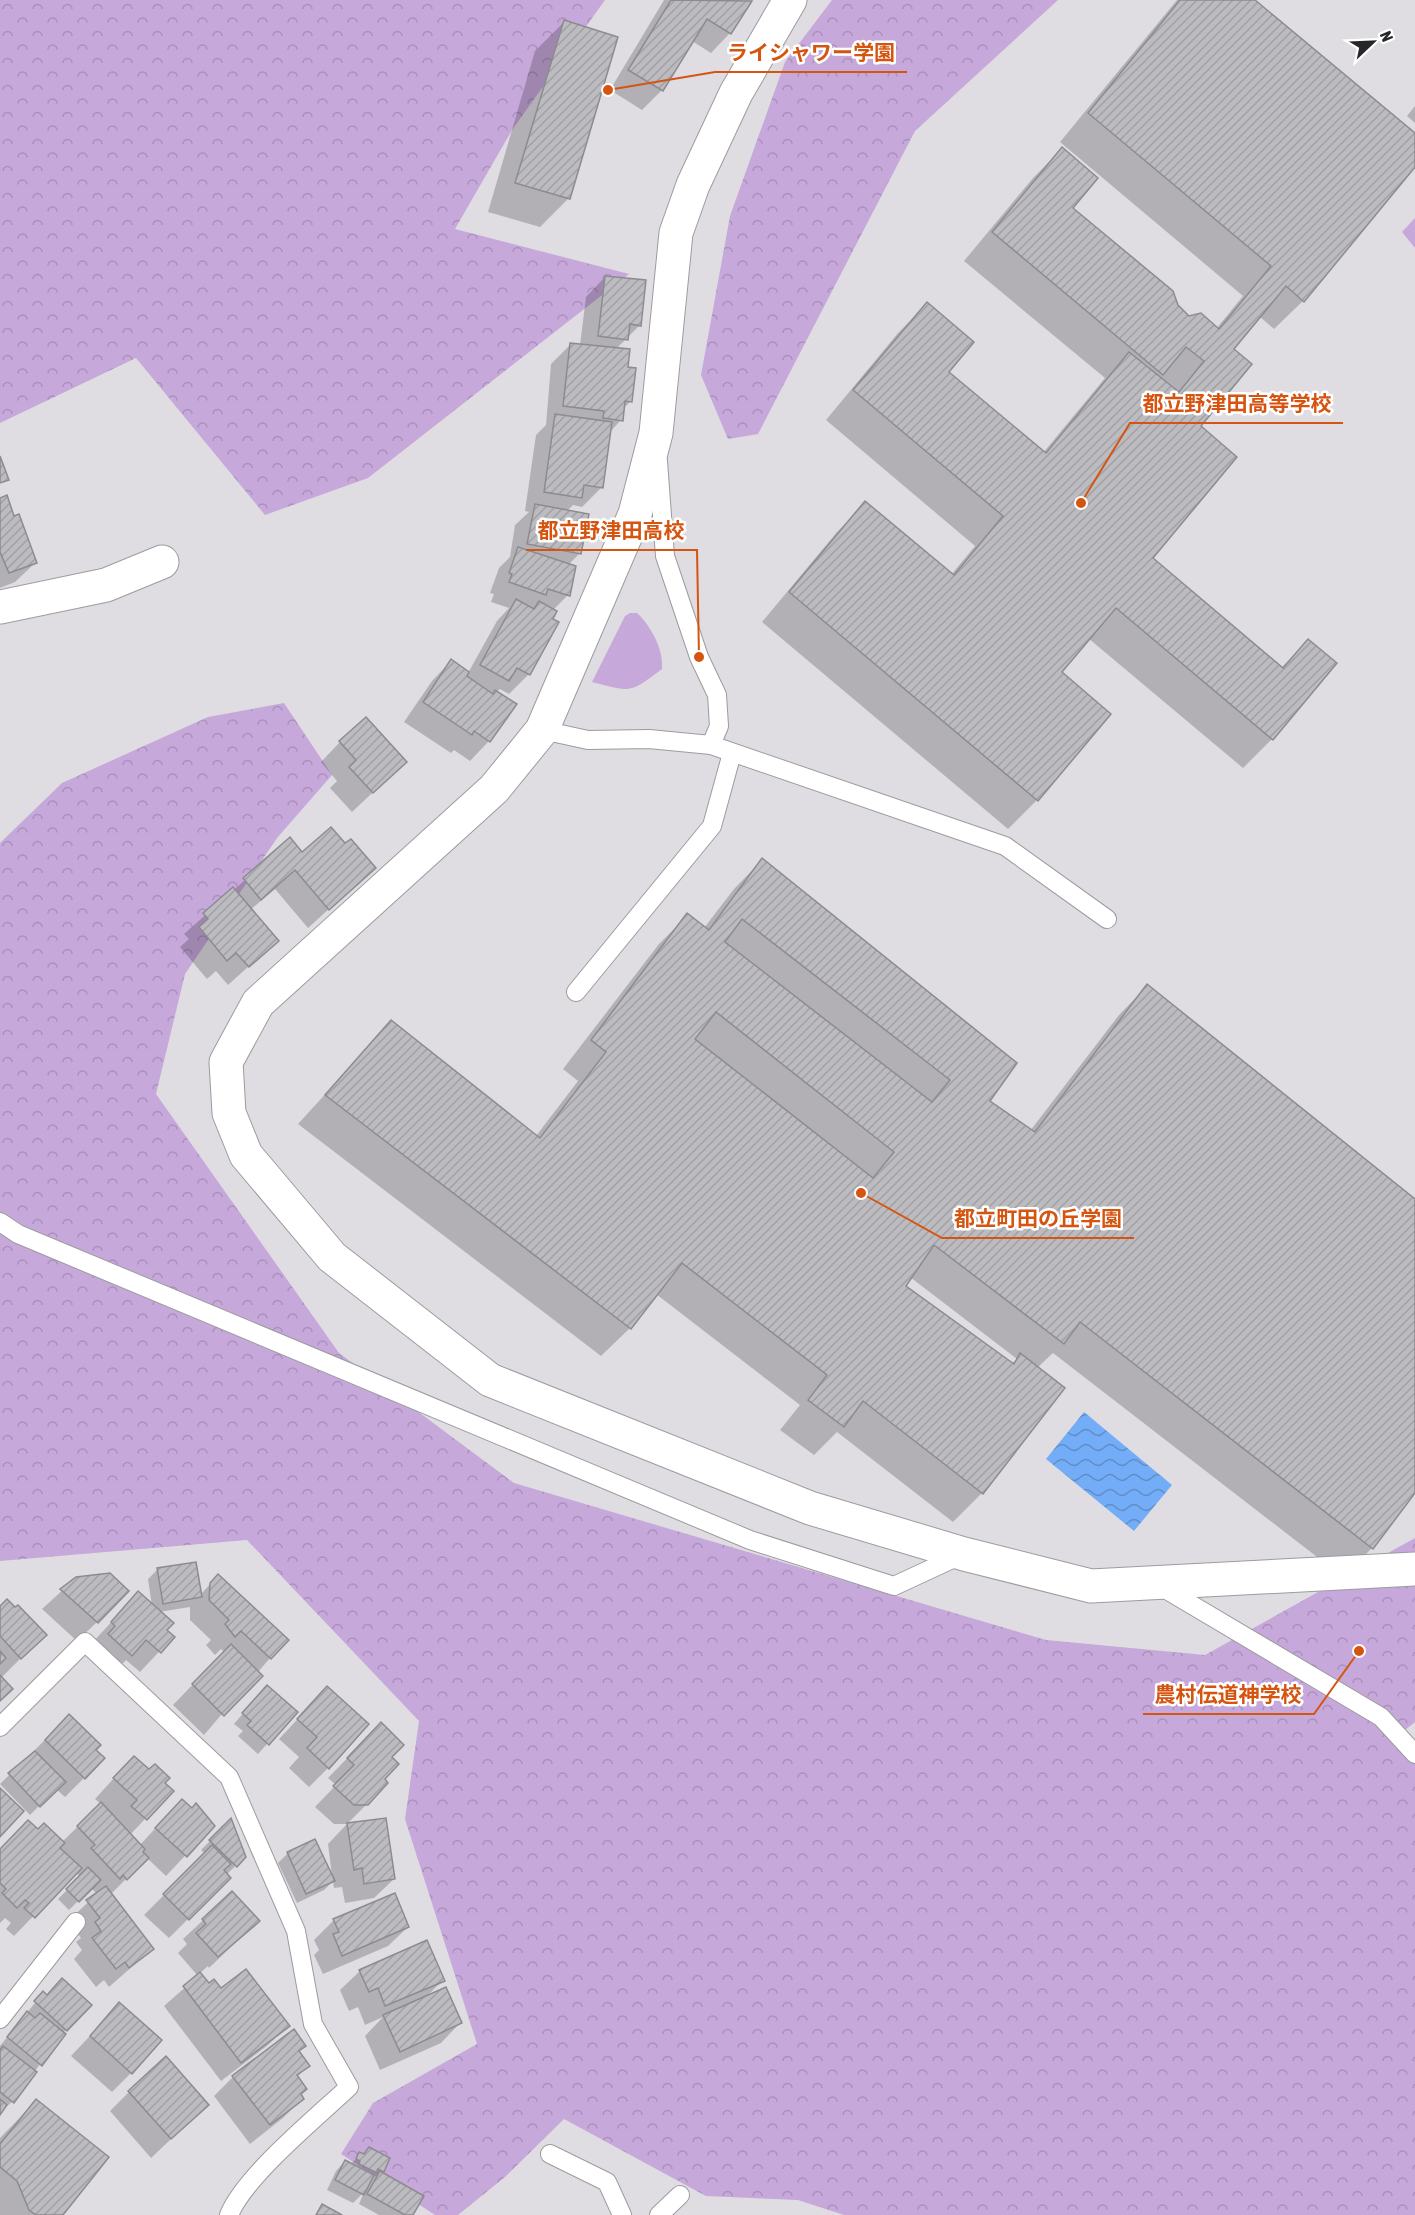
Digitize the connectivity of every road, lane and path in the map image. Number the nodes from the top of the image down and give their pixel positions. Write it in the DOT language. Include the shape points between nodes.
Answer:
graph roads {
  1 [pos="790,0"];
  2 [pos="656,432"];
  3 [pos="162,562"];
  4 [pos="0,607"];
  5 [pos="542,729"];
  6 [pos="711,745"];
  7 [pos="732,753"];
  8 [pos="1107,919"];
  9 [pos="576,992"];
  10 [pos="0,1222"];
  11 [pos="964,1554"];
  12 [pos="1415,1569"];
  13 [pos="1154,1582"];
  14 [pos="0,1726"];
  15 [pos="1415,1754"];
  16 [pos="76,1922"];
  17 [pos="0,2019"];
  18 [pos="549,2154"];
  19 [pos="680,2195"];
  20 [pos="229,2215"];
  21 [pos="622,2215"];
  22 [pos="659,2215"];
  1 -- 2 [label="street" via="736,93 693,185 676,233"];
  2 -- 5 [label="street" via="634,514"];
  2 -- 6 [label="lane" via="665,556 699,657 717,695 719,726"];
  3 -- 4 [label="street" via="106,585"];
  5 -- 6 [label="lane" via="588,740 649,739"];
  5 -- 11 [label="street" via="494,789 258,1003 226,1062 229,1113 246,1155 332,1257 490,1380 810,1508"];
  6 -- 7 [label="lane"];
  7 -- 8 [label="lane" via="1005,846"];
  7 -- 9 [label="lane" via="712,826"];
  10 -- 11 [label="lane" via="28,1239 750,1540 894,1586"];
  11 -- 13 [label="street" via="1091,1586"];
  12 -- 13 [label="street"];
  13 -- 15 [label="lane" via="1381,1717"];
  14 -- 20 [label="lane" via="85,1642 229,1777 296,1930 313,2024 349,2087 235,2200"];
  16 -- 17 [label="lane"];
  18 -- 21 [label="lane" via="607,2182"];
  19 -- 22 [label="lane"];
}
